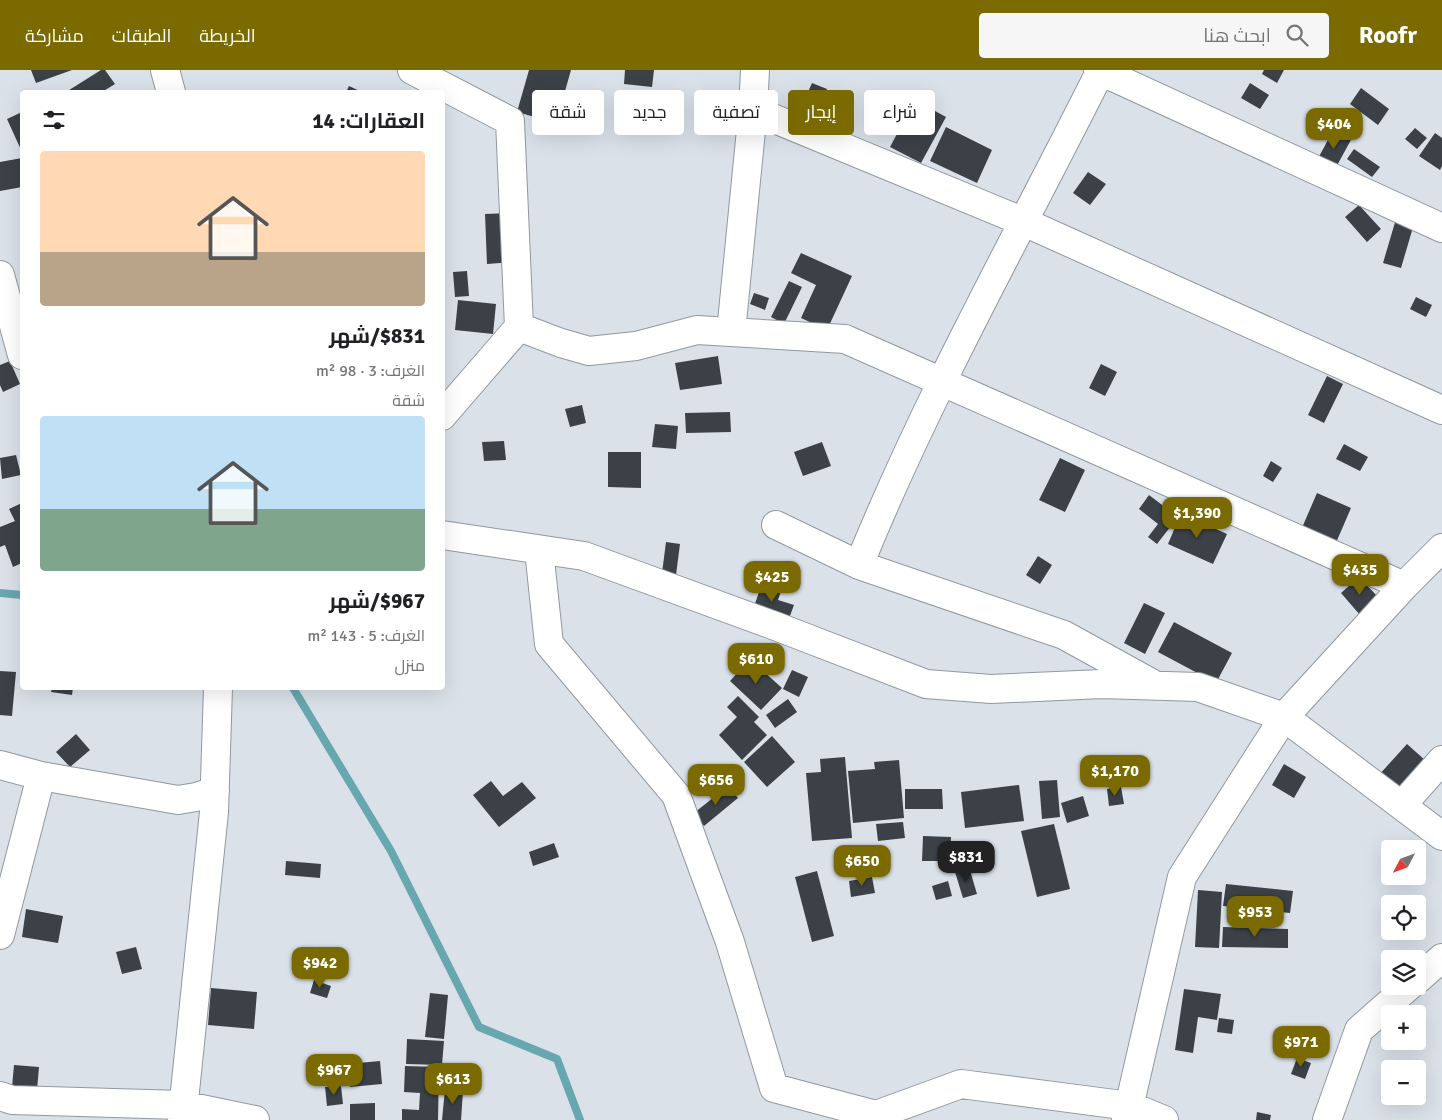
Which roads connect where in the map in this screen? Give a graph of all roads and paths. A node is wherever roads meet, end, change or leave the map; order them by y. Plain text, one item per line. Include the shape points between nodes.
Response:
1 (165, 70) edge
2 (412, 70) edge
3 (755, 70) edge
4 (1100, 70) edge
5 (170, 90) edge
6 (754, 90) edge
7 (778, 120) edge
8 (751, 135) edge
9 (1024, 222) junction
10 (1442, 228) edge
11 (0, 275) edge
12 (519, 327) junction
13 (731, 332) junction
14 (20, 348) edge
15 (942, 383) junction
16 (1442, 410) edge
17 (445, 413) edge
18 (776, 525) dead end
19 (445, 535) edge
20 (1442, 548) edge
21 (539, 550) junction
22 (859, 565) junction
23 (1404, 586) junction
24 (1155, 686) junction
25 (218, 690) edge
26 (1284, 716) junction
27 (1442, 760) edge
28 (0, 765) edge
29 (41, 776) junction
30 (215, 791) junction
31 (1402, 805) junction
32 (1442, 836) edge
33 (0, 934) edge
34 (1442, 958) edge
35 (1426, 972) edge
36 (1399, 995) edge
37 (9, 1105) edge
38 (182, 1112) edge
39 (1128, 1113) edge
40 (877, 1118) edge
41 (255, 1120) edge
42 (1164, 1120) edge
43 (1327, 1120) edge

1 - 5 street
2 - 12 street via 510,120
3 - 6 street
4 - 9 street
4 - 10 street
7 - 9 street
8 - 13 street
9 - 15 street
9 - 16 street
11 - 14 street
12 - 13 street via 589,351 636,346 697,330
12 - 17 street
13 - 15 street via 845,339
15 - 22 street via 876,521
15 - 23 street
18 - 22 street
19 - 21 street
20 - 23 street
21 - 24 street via 584,556 926,684 990,689 1102,684
21 - 40 street via 550,644 676,796 730,942 774,1088
22 - 24 street via 1064,635
23 - 26 street
24 - 26 street via 1198,687
25 - 30 street
26 - 31 street
26 - 39 street via 1182,877
27 - 31 street
28 - 29 street
29 - 30 street via 178,800
29 - 33 street
30 - 38 street
31 - 32 street
34 - 35 street
36 - 43 street via 1359,1030
37 - 38 street
38 - 41 street
39 - 40 street via 961,1084
39 - 42 street

